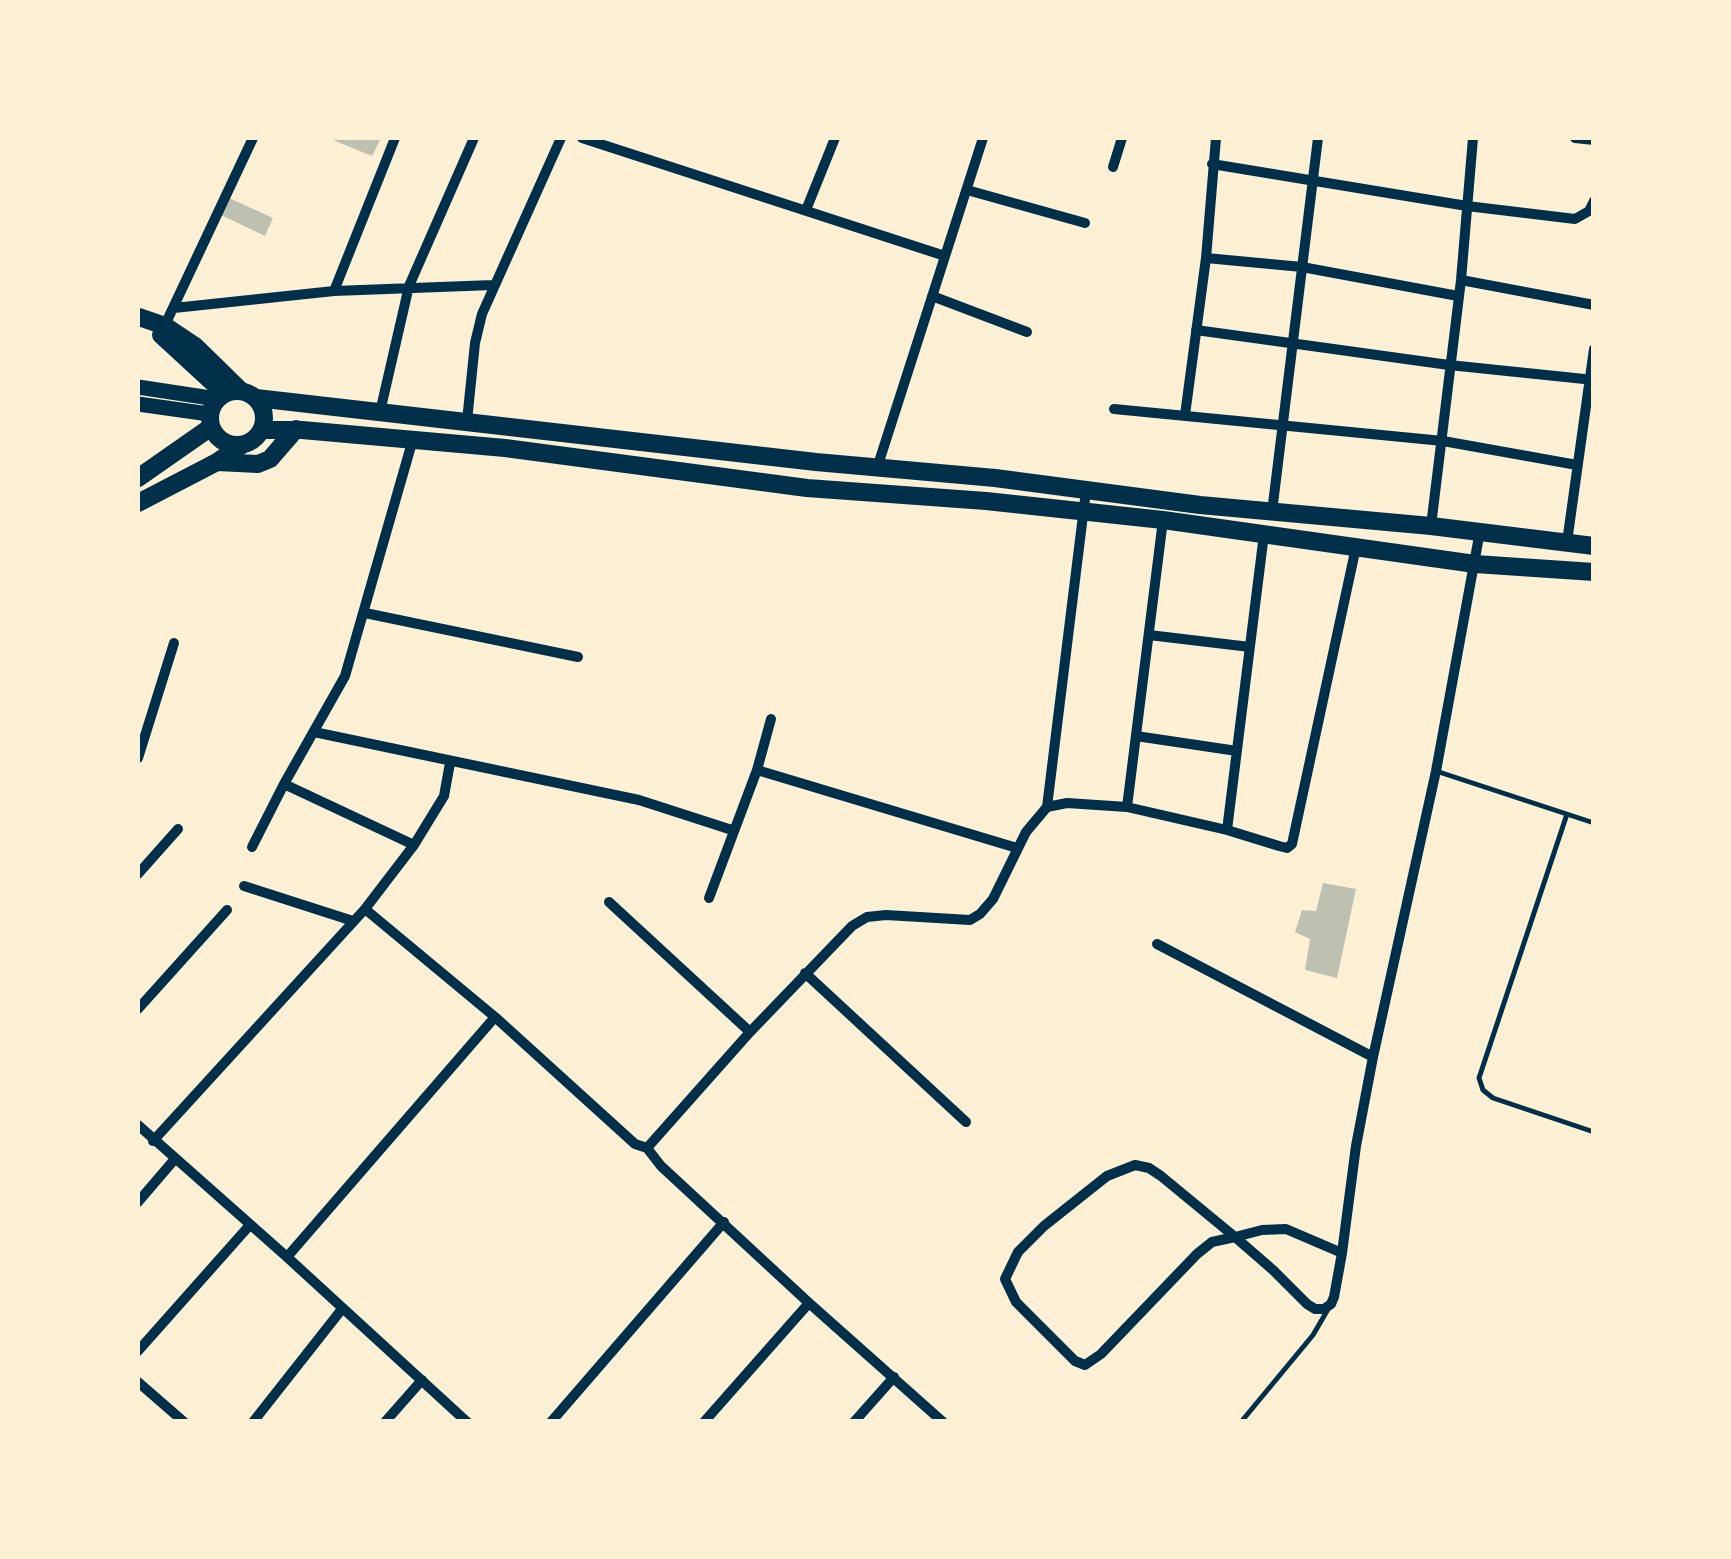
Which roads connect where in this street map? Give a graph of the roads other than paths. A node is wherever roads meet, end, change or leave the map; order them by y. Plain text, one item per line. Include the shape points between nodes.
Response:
1 (252, 138) edge
2 (395, 138) edge
3 (474, 138) edge
4 (561, 138) edge
5 (582, 138) edge
6 (834, 138) edge
7 (982, 138) edge
8 (1122, 138) edge
9 (1216, 138) edge
10 (1318, 138) edge
11 (1474, 138) edge
12 (1575, 138) edge
13 (1594, 140) edge
14 (1212, 164) junction
15 (1113, 167) dead end
16 (1314, 182) junction
17 (967, 190) junction
18 (1594, 200) edge
19 (1466, 206) junction
20 (806, 210) junction
21 (1085, 223) dead end
22 (945, 256) junction
23 (1206, 258) junction
24 (1302, 266) junction
25 (1462, 280) junction
26 (493, 285) junction
27 (409, 286) junction
28 (334, 291) junction
29 (932, 296) junction
30 (1458, 296) junction
31 (1594, 304) edge
32 (174, 308) junction
33 (138, 316) edge
34 (163, 330) junction
35 (1196, 330) junction
36 (1028, 332) dead end
37 (1292, 343) junction
38 (1594, 349) edge
39 (1449, 365) junction
40 (1591, 380) edge
41 (138, 387) edge
42 (226, 403) junction
43 (138, 404) edge
44 (1114, 408) dead end
45 (380, 412) junction
46 (1185, 415) junction
47 (467, 420) junction
48 (1284, 424) junction
49 (262, 430) junction
50 (296, 430) junction
51 (413, 439) junction
52 (1443, 442) junction
53 (242, 445) junction
54 (217, 462) junction
55 (1576, 465) junction
56 (876, 468) junction
57 (138, 478) edge
58 (1086, 491) junction
59 (138, 504) edge
60 (1083, 513) junction
61 (1272, 513) junction
62 (1163, 520) junction
63 (1431, 526) junction
64 (1480, 531) junction
65 (1264, 534) junction
66 (1567, 542) junction
67 (1356, 546) junction
68 (1594, 546) edge
69 (1475, 564) junction
70 (1594, 572) edge
71 (364, 613) junction
72 (1149, 635) junction
73 (174, 643) dead end
74 (1250, 646) junction
75 (578, 657) dead end
76 (771, 719) dead end
77 (314, 732) junction
78 (1136, 736) junction
79 (1237, 751) junction
80 (138, 758) edge
81 (450, 763) junction
82 (756, 770) junction
83 (1436, 771) junction
84 (284, 784) junction
85 (1047, 807) junction
86 (1127, 807) junction
87 (1566, 816) junction
88 (1594, 823) edge
89 (178, 829) dead end
90 (732, 830) junction
91 (1227, 830) junction
92 (414, 845) junction
93 (252, 847) dead end
94 (1017, 848) junction
95 (138, 874) edge
96 (244, 886) dead end
97 (709, 898) dead end
98 (609, 902) dead end
99 (365, 908) junction
100 (226, 910) dead end
101 (353, 921) junction
102 (1157, 944) dead end
103 (805, 973) junction
104 (138, 1009) edge
105 (495, 1017) junction
106 (750, 1032) junction
107 (1374, 1057) junction
108 (966, 1122) dead end
109 (138, 1126) edge
110 (1594, 1132) edge
111 (153, 1142) junction
112 (647, 1148) junction
113 (174, 1160) junction
114 (138, 1202) edge
115 (724, 1222) junction
116 (249, 1226) junction
117 (1235, 1237) junction
118 (1342, 1253) junction
119 (287, 1257) junction
120 (809, 1303) junction
121 (1331, 1304) junction
122 (342, 1309) junction
123 (138, 1351) edge
124 (894, 1378) junction
125 (422, 1380) junction
126 (138, 1382) edge
127 (184, 1422) edge
128 (253, 1422) edge
129 (385, 1422) edge
130 (467, 1422) edge
131 (551, 1422) edge
132 (704, 1422) edge
133 (854, 1422) edge
134 (944, 1422) edge
135 (1241, 1422) edge

1 - 32 street
2 - 28 street
3 - 27 street
4 - 26 street
5 - 20 street
6 - 20 street
7 - 17 street
8 - 15 street
9 - 14 street
10 - 16 street
11 - 19 street
12 - 13 street
14 - 16 street
14 - 23 street
16 - 19 street
16 - 24 street
17 - 21 street
17 - 22 street
18 - 19 street via 1574,219
19 - 25 street
20 - 22 street
22 - 29 street
23 - 24 street
23 - 35 street
24 - 30 street
24 - 37 street
25 - 30 street
25 - 31 street
26 - 27 street
26 - 47 street via 475,342
27 - 28 street
27 - 45 street
28 - 32 street
29 - 36 street
29 - 56 street
30 - 39 street
32 - 34 street
33 - 34 main road
34 - 42 main road
35 - 37 street
35 - 46 street
37 - 39 street
37 - 48 street
38 - 40 street
39 - 40 street
39 - 52 street
40 - 55 street
41 - 42 main road
42 - 43 main road
42 - 45 main road
42 - 49 main road via 264,413
42 - 53 main road via 225,442
42 - 57 main road
44 - 46 street
45 - 47 main road
46 - 48 street
47 - 56 main road
48 - 52 street
48 - 61 street
49 - 50 main road
49 - 53 main road
50 - 51 main road
50 - 54 main road via 258,464
51 - 60 main road via 807,488
51 - 71 street
52 - 55 street
52 - 63 street
53 - 54 main road
54 - 59 main road
55 - 66 street
56 - 58 main road
58 - 60 street
58 - 61 main road
60 - 62 main road
60 - 85 street
61 - 63 main road
62 - 65 main road
62 - 72 street
63 - 64 main road
64 - 66 main road
64 - 69 street
65 - 67 main road
65 - 74 street
66 - 68 main road
67 - 69 main road
67 - 91 street via 1292,844
69 - 70 main road
69 - 83 street
71 - 75 street
71 - 77 street via 345,676
72 - 74 street
72 - 78 street
73 - 80 street
74 - 79 street
76 - 82 street
77 - 81 street
77 - 84 street
78 - 79 street
78 - 86 street
79 - 91 street
81 - 90 street via 640,800
81 - 92 street via 444,796
82 - 90 street
82 - 94 street
83 - 87 lane
83 - 107 street
84 - 92 street
84 - 93 street
85 - 86 street
85 - 94 street
86 - 91 street
87 - 88 lane
87 - 110 lane via 1479,1078 1492,1098
89 - 95 street
90 - 97 street
92 - 99 street
94 - 103 street via 992,898 970,920 867,917
96 - 101 street
98 - 106 street
99 - 101 street
99 - 105 street
100 - 104 street
101 - 111 street
102 - 107 street
103 - 106 street
103 - 108 street
105 - 112 street via 634,1144
105 - 119 street
106 - 112 street
107 - 118 street
109 - 111 street
111 - 113 street
112 - 115 street
113 - 114 street
113 - 116 street
115 - 120 street
115 - 131 street
116 - 119 street
116 - 123 street
117 - 117 street via 1161,1176 1135,1165 1107,1176 1044,1226 1018,1252 1005,1279 1016,1302 1085,1365 1197,1254
117 - 118 street via 1286,1230
117 - 121 street via 1307,1304
118 - 121 street
119 - 122 street
120 - 124 street
120 - 132 street
121 - 135 lane
122 - 125 street
122 - 128 street
124 - 133 street
124 - 134 street
125 - 129 street
125 - 130 street
126 - 127 street

